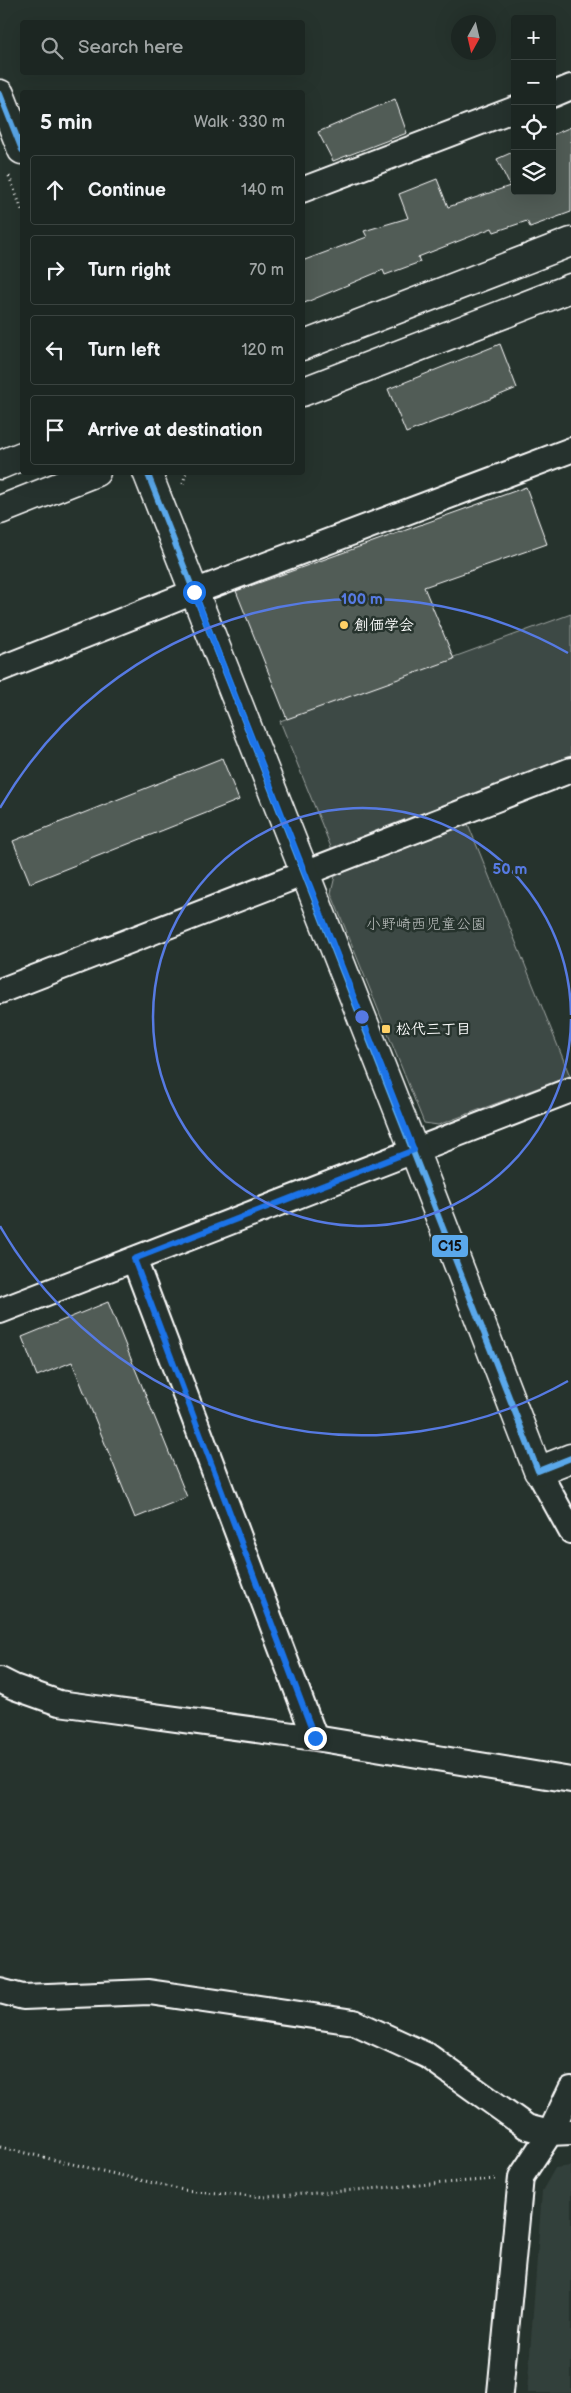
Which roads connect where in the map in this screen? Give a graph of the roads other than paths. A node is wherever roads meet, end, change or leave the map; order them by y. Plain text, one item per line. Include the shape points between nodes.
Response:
1 (571, 88) edge
2 (0, 94) edge
3 (556, 94) edge
4 (511, 111) edge
5 (14, 160) edge
6 (305, 189) edge
7 (571, 242) edge
8 (571, 288) edge
9 (305, 345) edge
10 (305, 391) edge
11 (571, 450) edge
12 (20, 457) edge
13 (0, 465) edge
14 (88, 475) edge
15 (148, 475) edge
16 (0, 510) edge
17 (194, 592) junction
18 (0, 669) edge
19 (571, 770) edge
20 (304, 872) junction
21 (0, 991) edge
22 (571, 1090) edge
23 (414, 1150) junction
24 (134, 1259) junction
25 (0, 1311) edge
26 (571, 1458) edge
27 (538, 1471) junction
28 (571, 1532) edge
29 (0, 1680) edge
30 (315, 1738) junction
31 (571, 1780) edge
32 (0, 1991) edge
33 (571, 2089) edge
34 (560, 2132) edge
35 (500, 2393) edge

1 - 3 street
2 - 5 street
4 - 6 street
7 - 9 street
8 - 10 street
11 - 17 street
12 - 13 street
14 - 16 street
15 - 17 street
17 - 18 street
17 - 20 street
19 - 20 street
20 - 21 street
20 - 23 street
22 - 23 street
23 - 24 street
23 - 27 street
24 - 25 street
24 - 30 street
26 - 27 street
27 - 28 street
29 - 30 street via 59,1703
30 - 31 street
32 - 34 street via 23,1997 149,1992 354,2022 428,2056 526,2127
33 - 34 street
34 - 35 street via 521,2177

